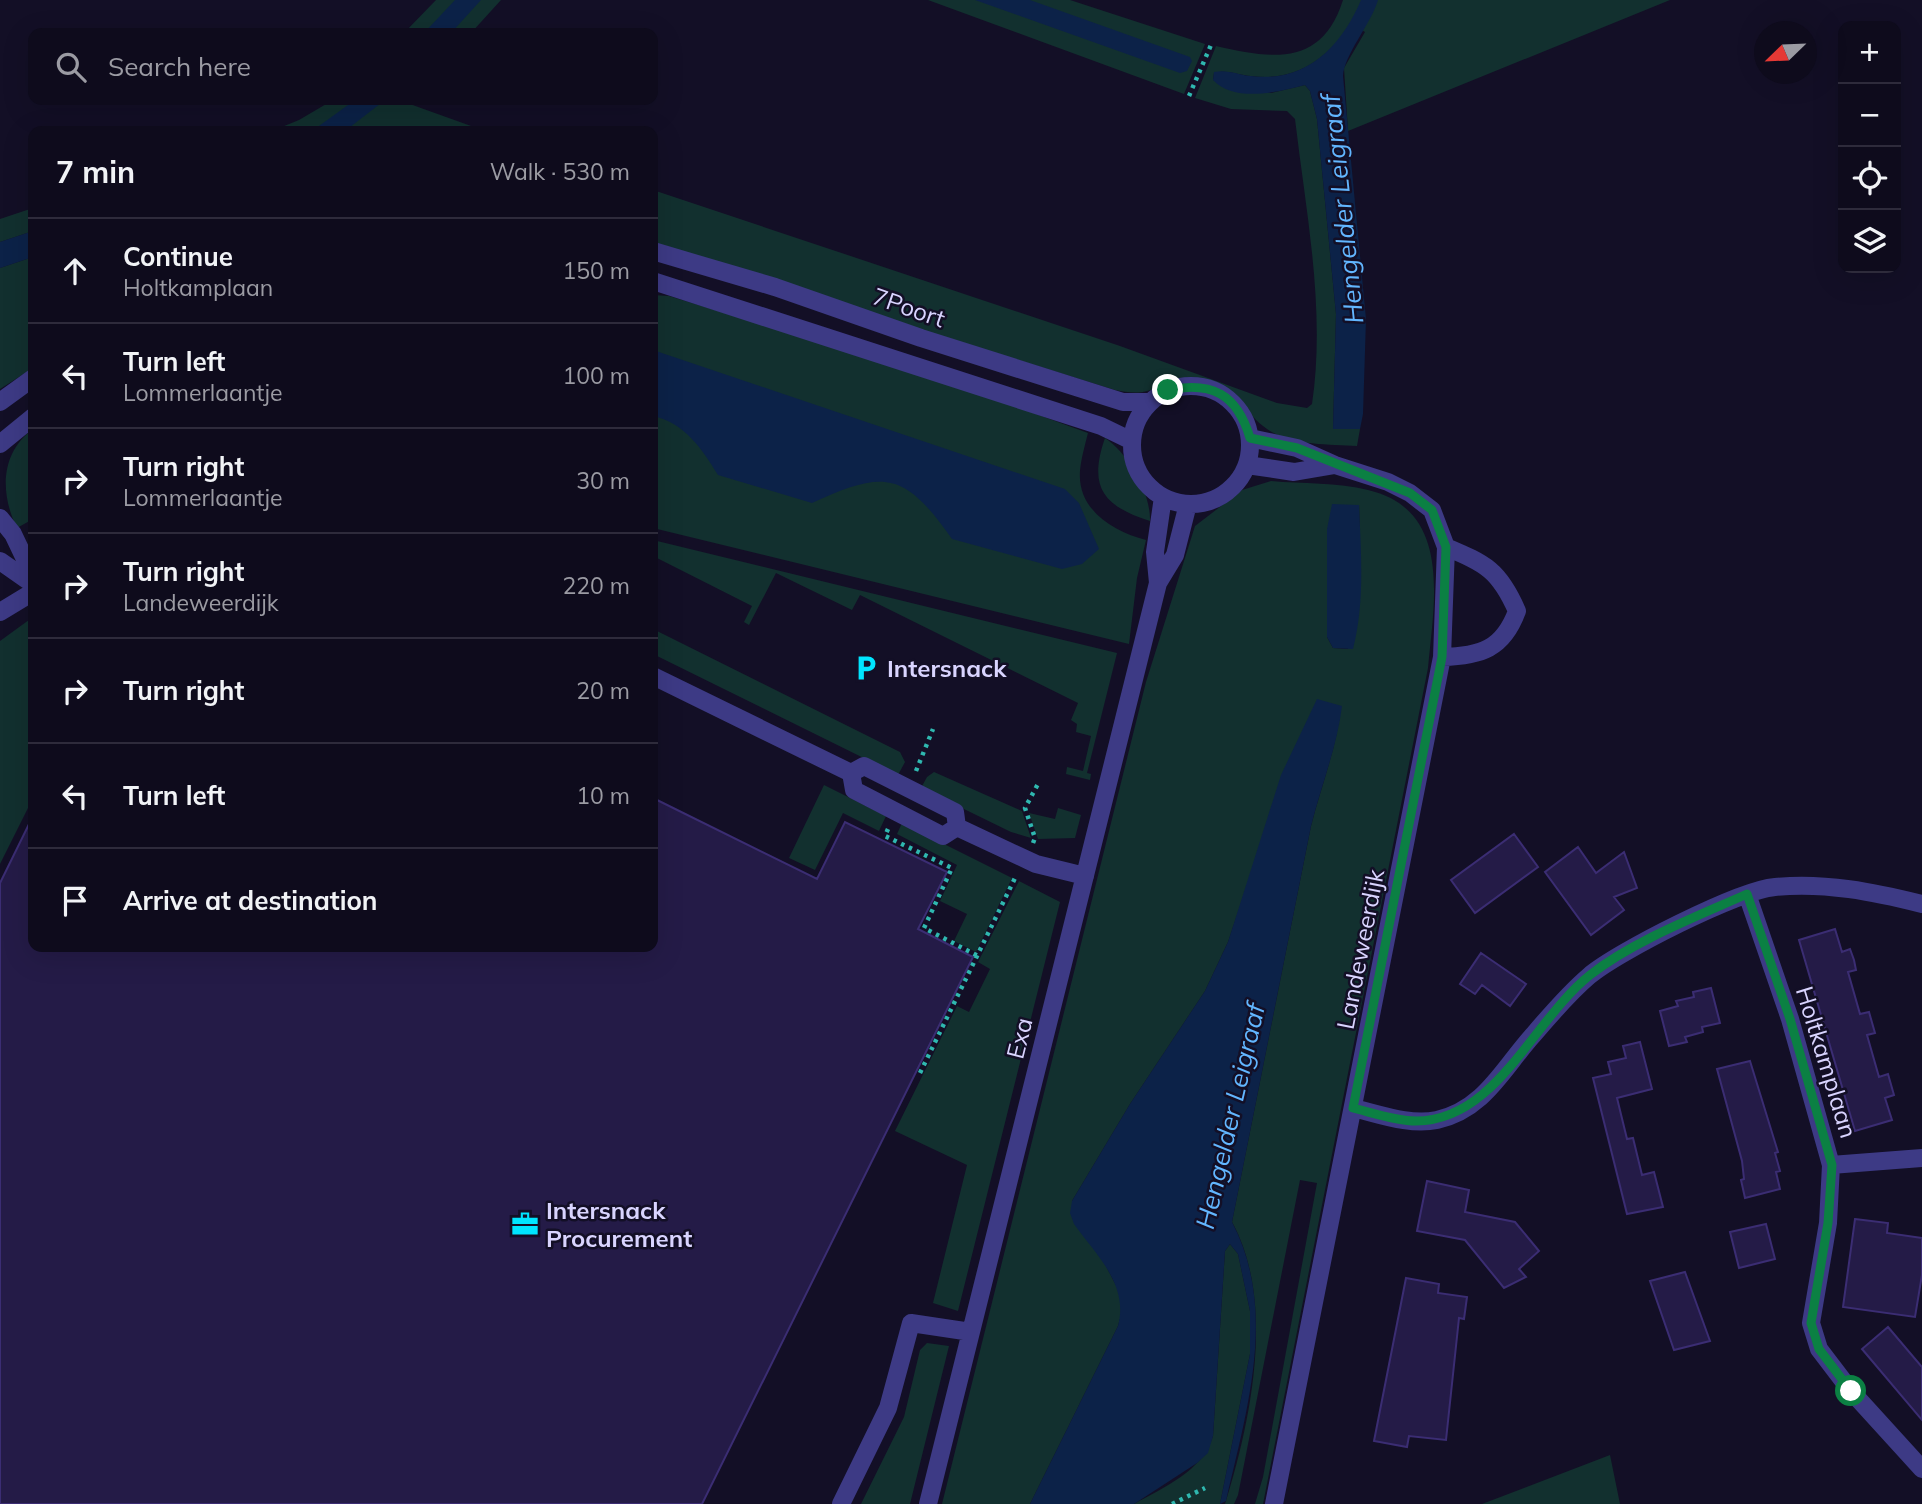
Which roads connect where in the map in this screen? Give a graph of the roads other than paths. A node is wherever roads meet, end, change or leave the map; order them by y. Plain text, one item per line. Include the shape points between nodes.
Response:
1 (658, 252) edge
2 (658, 283) edge
3 (28, 382) edge
4 (0, 402) edge
5 (1150, 402) junction
6 (28, 421) edge
7 (1250, 438) junction
8 (1132, 441) junction
9 (0, 444) edge
10 (1247, 465) junction
11 (1335, 465) junction
12 (1163, 497) junction
13 (1188, 505) junction
14 (0, 518) edge
15 (1446, 547) junction
16 (0, 561) edge
17 (28, 566) edge
18 (28, 581) edge
19 (1158, 583) junction
20 (28, 595) edge
21 (0, 612) edge
22 (1442, 657) junction
23 (658, 678) edge
24 (851, 774) junction
25 (957, 827) junction
26 (1085, 876) junction
27 (1747, 894) junction
28 (1922, 904) edge
29 (1353, 1108) junction
30 (1922, 1158) edge
31 (1832, 1165) junction
32 (971, 1332) junction
33 (1922, 1469) edge
34 (841, 1504) edge
35 (928, 1504) edge
36 (1274, 1504) edge

1 - 5 street, 7Poort via 775,286 1123,402
2 - 8 street via 1101,426
3 - 4 street
5 - 7 street via 1168,390 1189,386 1211,389 1230,400 1244,417
5 - 8 street
6 - 9 street
7 - 10 street
7 - 11 street, Landeweerdijk via 1297,448
8 - 12 street via 1135,463 1145,483
10 - 11 street, Landeweerdijk via 1294,472
10 - 13 street via 1224,495
11 - 15 street, Landeweerdijk via 1410,493 1432,510
12 - 13 street
12 - 19 street via 1154,552
13 - 19 street via 1175,555
14 - 17 street
15 - 22 street, Landeweerdijk
15 - 22 street via 1486,564 1505,584 1517,611 1511,628 1497,644 1471,656
16 - 18 street
19 - 26 street, Exa
20 - 21 street
22 - 29 street, Landeweerdijk
23 - 24 street
24 - 25 street via 864,766 955,813
24 - 25 street via 854,790 943,836
25 - 26 street via 1025,859
26 - 32 street, Exa
27 - 28 street via 1815,884
27 - 29 street via 1663,932 1590,975 1532,1035 1490,1091 1466,1108 1436,1120 1413,1122
27 - 31 street, Holtkamplaan via 1794,1032
29 - 36 street, Landeweerdijk
30 - 31 street
31 - 33 street, Holtkamplaan via 1828,1223 1811,1323 1819,1349
32 - 34 street via 911,1323 888,1408
32 - 35 street, Exa

